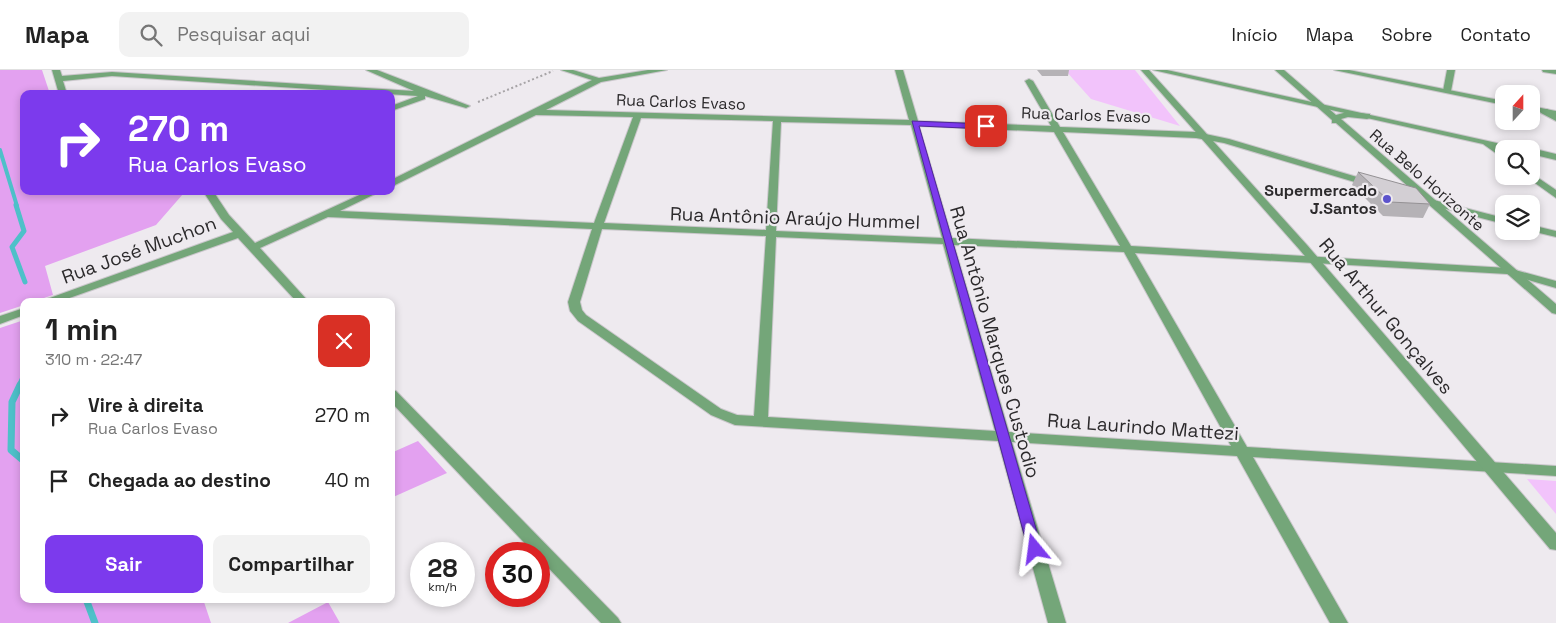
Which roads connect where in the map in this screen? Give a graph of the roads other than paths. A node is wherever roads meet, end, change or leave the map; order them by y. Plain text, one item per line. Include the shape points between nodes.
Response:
1 (56, 70) edge
2 (565, 70) edge
3 (663, 70) edge
4 (899, 70) edge
5 (1145, 70) edge
6 (1157, 70) edge
7 (1279, 70) edge
8 (1338, 70) edge
9 (1450, 70) edge
10 (1546, 70) edge
11 (374, 72) edge
12 (1556, 72) edge
13 (59, 79) junction
14 (598, 80) junction
15 (1029, 81) dead end
16 (344, 89) junction
17 (61, 90) edge
18 (354, 90) edge
19 (1447, 91) junction
20 (396, 94) joint
21 (429, 94) junction
22 (1495, 101) edge
23 (404, 104) junction
24 (466, 106) road end
25 (1319, 106) junction
26 (395, 107) edge
27 (1540, 110) edge
28 (1544, 111) junction
29 (536, 112) junction
30 (1556, 113) edge
31 (638, 116) junction
32 (1367, 116) junction
33 (1556, 118) edge
34 (776, 120) junction
35 (1335, 120) junction
36 (914, 123) junction
37 (1058, 130) junction
38 (1204, 136) junction
39 (1483, 141) junction
40 (1495, 144) edge
41 (1495, 150) edge
42 (1540, 153) edge
43 (1556, 157) edge
44 (395, 182) edge
45 (1540, 183) edge
46 (1385, 189) edge
47 (211, 195) edge
48 (368, 195) edge
49 (1556, 195) edge
50 (1413, 197) edge
51 (1431, 203) junction
52 (330, 214) junction
53 (1495, 219) edge
54 (597, 228) junction
55 (1540, 230) edge
56 (239, 234) junction
57 (771, 234) junction
58 (1556, 234) edge
59 (947, 242) junction
60 (252, 248) junction
61 (1128, 250) junction
62 (1314, 260) junction
63 (1508, 271) junction
64 (1556, 285) edge
65 (59, 298) edge
66 (299, 298) edge
67 (1556, 310) edge
68 (20, 312) edge
69 (0, 320) edge
70 (395, 398) edge
71 (761, 422) junction
72 (1002, 438) junction
73 (1244, 454) junction
74 (1489, 467) junction
75 (1556, 471) edge
76 (1556, 544) edge
77 (612, 623) edge
78 (1057, 623) edge
79 (1339, 623) edge

1 - 13 street
2 - 14 street
3 - 14 street
4 - 36 street, Rua Antônio Marques Custodio
5 - 38 street, Rua Arthur Gonçalves
6 - 25 street
7 - 25 street, Rua Belo Horizonte
8 - 19 street
9 - 19 street
10 - 12 street
11 - 16 street via 372,80
11 - 21 street
13 - 16 street via 112,74
13 - 17 street
14 - 29 street
15 - 37 street
16 - 18 street
19 - 22 street
20 - 21 street
20 - 23 street via 402,97
21 - 23 street
21 - 24 street
23 - 26 street
25 - 32 street
25 - 35 street, Rua Belo Horizonte
27 - 28 street
28 - 30 street
28 - 33 street
29 - 31 street, Rua Carlos Evaso
29 - 44 street
31 - 34 street, Rua Carlos Evaso
31 - 54 street
32 - 35 street via 1347,114
32 - 39 street
34 - 36 street, Rua Carlos Evaso
34 - 57 street
35 - 51 street, Rua Belo Horizonte
36 - 37 street, Rua Carlos Evaso
36 - 59 street, Rua Antônio Marques Custodio
37 - 38 street, Rua Carlos Evaso
37 - 61 street
38 - 46 street, Rua Carlos Evaso
38 - 62 street, Rua Arthur Gonçalves
39 - 40 street
39 - 41 street
42 - 43 street
45 - 49 street
47 - 56 street
48 - 52 street
50 - 51 street
51 - 53 street
51 - 63 street, Rua Belo Horizonte
52 - 54 street, Rua Antônio Araújo Hummel
52 - 60 street
54 - 57 street, Rua Antônio Araújo Hummel
54 - 71 street, Rua Laurindo Mattezi via 574,302 576,311 716,412 728,418
55 - 58 street
56 - 60 street
56 - 65 street, Rua José Muchon
57 - 59 street, Rua Antônio Araújo Hummel
57 - 71 street
59 - 61 street, Rua Antônio Araújo Hummel
59 - 72 street, Rua Antônio Marques Custodio
60 - 66 street
61 - 62 street, Rua Antônio Araújo Hummel
61 - 73 street
62 - 63 street, Rua Antônio Araújo Hummel
62 - 74 street, Rua Arthur Gonçalves
63 - 64 street, Rua Antônio Araújo Hummel
63 - 67 street, Rua Belo Horizonte
68 - 69 street
70 - 77 street
71 - 72 street, Rua Laurindo Mattezi
72 - 73 street, Rua Laurindo Mattezi
72 - 78 street, Rua Antônio Marques Custodio
73 - 74 street, Rua Laurindo Mattezi
73 - 79 street
74 - 75 street, Rua Laurindo Mattezi
74 - 76 street, Rua Arthur Gonçalves

